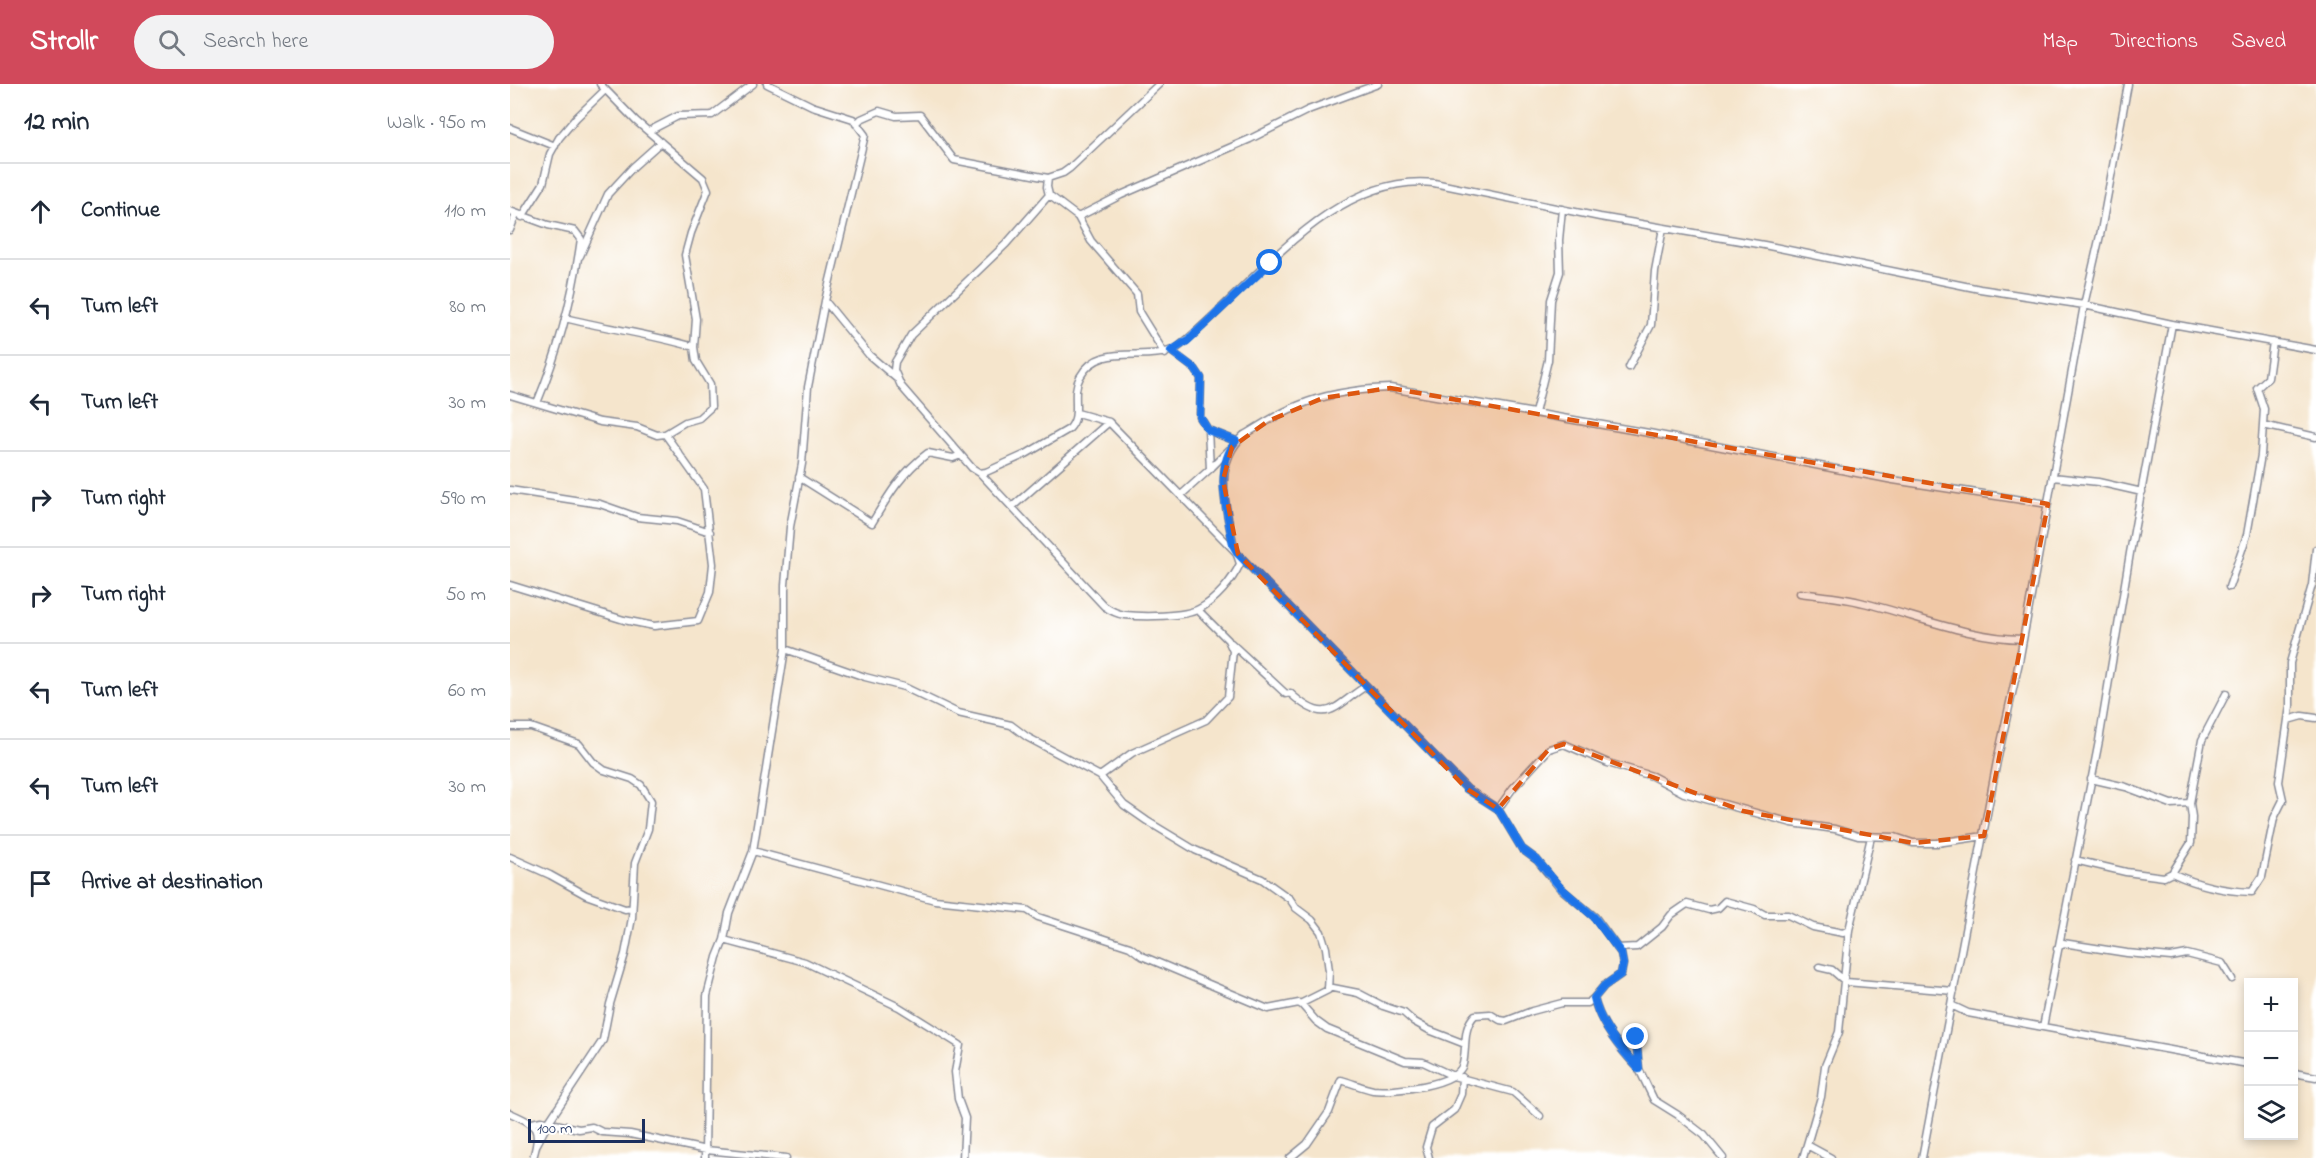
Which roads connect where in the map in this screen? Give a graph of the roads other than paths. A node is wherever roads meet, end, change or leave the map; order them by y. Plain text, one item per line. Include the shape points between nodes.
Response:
1 (600, 84) edge
2 (753, 84) edge
3 (767, 84) edge
4 (1159, 84) edge
5 (1378, 84) edge
6 (2128, 84) edge
7 (605, 90) junction
8 (856, 124) junction
9 (510, 128) edge
10 (649, 131) junction
11 (661, 142) junction
12 (555, 146) junction
13 (1048, 178) junction
14 (1049, 195) junction
15 (1562, 209) junction
16 (516, 214) edge
17 (1078, 217) junction
18 (1663, 228) junction
19 (510, 230) edge
20 (577, 262) junction
21 (825, 301) junction
22 (2084, 305) junction
23 (565, 318) junction
24 (2172, 324) junction
25 (2273, 342) junction
26 (694, 347) junction
27 (2316, 350) edge
28 (1168, 352) junction
29 (1629, 368) dead end
30 (896, 378) junction
31 (510, 395) edge
32 (537, 403) junction
33 (1535, 412) junction
34 (1077, 413) junction
35 (1109, 422) junction
36 (2263, 425) junction
37 (1208, 430) junction
38 (665, 434) junction
39 (2316, 437) edge
40 (1236, 441) junction
41 (1232, 447) junction
42 (961, 454) junction
43 (1210, 469) junction
44 (980, 473) junction
45 (799, 477) junction
46 (2053, 477) junction
47 (510, 490) edge
48 (2142, 492) junction
49 (1181, 495) junction
50 (2048, 504) junction
51 (1012, 507) junction
52 (710, 532) junction
53 (2316, 549) edge
54 (1238, 554) junction
55 (510, 585) edge
56 (2229, 587) dead end
57 (1800, 593) dead end
58 (1198, 610) junction
59 (2023, 639) junction
60 (1228, 640) junction
61 (785, 649) junction
62 (1366, 686) junction
63 (2226, 694) dead end
64 (2316, 718) edge
65 (2288, 720) junction
66 (510, 727) edge
67 (1100, 776) junction
68 (2091, 779) junction
69 (2190, 803) junction
70 (1498, 809) junction
71 (1984, 836) junction
72 (1871, 837) junction
73 (753, 851) junction
74 (510, 857) edge
75 (2075, 860) junction
76 (2172, 873) junction
77 (632, 908) junction
78 (1849, 930) junction
79 (724, 940) junction
80 (1617, 948) junction
81 (2057, 950) junction
82 (1819, 967) dead end
83 (2232, 979) dead end
84 (1845, 981) junction
85 (1328, 987) junction
86 (1954, 990) junction
87 (1594, 998) junction
88 (1300, 1004) junction
89 (1951, 1005) junction
90 (2043, 1027) junction
91 (1632, 1034) dead end
92 (1465, 1044) junction
93 (2244, 1063) edge
94 (1463, 1064) junction
95 (1639, 1069) junction
96 (2298, 1073) edge
97 (1453, 1076) junction
98 (2316, 1077) edge
99 (1462, 1079) junction
100 (510, 1113) edge
101 (1540, 1116) dead end
102 (532, 1123) junction
103 (548, 1123) junction
104 (537, 1144) junction
105 (1807, 1145) junction
106 (706, 1150) junction
107 (533, 1158) edge
108 (705, 1158) edge
109 (786, 1158) edge
110 (963, 1158) edge
111 (1290, 1158) edge
112 (1429, 1158) edge
113 (1723, 1158) edge
114 (1803, 1158) edge
115 (1831, 1158) edge
116 (1922, 1158) edge

1 - 7 street
2 - 10 street via 712,115 678,116
3 - 8 street via 812,106 853,119
4 - 13 street via 1070,168
5 - 17 street via 1308,110
6 - 22 street via 2102,231
7 - 10 street
7 - 12 street
8 - 13 street via 879,111 896,116 920,115 954,160
8 - 21 street via 865,135
9 - 12 street
10 - 11 street
11 - 20 street via 608,194
11 - 26 street via 703,178 708,190 685,255 696,319
12 - 16 street via 543,184
13 - 14 street
14 - 17 street
14 - 30 street via 1006,244 911,335 895,362
15 - 18 street
15 - 28 street via 1434,183 1410,181 1388,185 1331,212 1308,229 1187,341
15 - 33 street via 1560,272 1551,300 1548,360
16 - 19 street
16 - 20 street via 575,231 580,239
17 - 28 street via 1092,241 1137,294 1139,312
18 - 22 street
18 - 29 street via 1651,325
20 - 23 street
21 - 30 street via 869,355
21 - 45 street via 808,387
22 - 24 street
22 - 46 street
23 - 26 street
23 - 32 street
24 - 25 street
24 - 48 street
25 - 27 street
25 - 36 street via 2268,378 2257,388 2264,410
26 - 38 street via 696,361 710,384 711,407 699,418
28 - 34 street via 1111,355 1093,361 1076,387
28 - 37 street via 1195,369 1201,378 1200,417
30 - 42 street
31 - 32 street
32 - 38 street via 600,422
33 - 40 street via 1373,388 1297,406
33 - 50 street via 1893,480
34 - 35 street
34 - 44 street via 1069,429 1026,454
35 - 49 street
35 - 51 street
36 - 39 street
36 - 56 street via 2247,535
37 - 40 street
37 - 43 street
38 - 52 street via 705,489
40 - 41 street
41 - 43 street
41 - 54 street via 1223,480 1233,545
42 - 44 street
42 - 45 street via 953,458 928,453 913,464 872,524
43 - 49 street
44 - 51 street
45 - 61 street via 785,585
46 - 48 street
46 - 50 street
47 - 52 street via 600,504 637,517 677,521
48 - 68 street
49 - 54 street
50 - 59 street
51 - 58 street via 1113,612 1159,615
52 - 55 street via 710,592 698,621 654,626
53 - 65 street via 2312,585 2290,663
54 - 58 street via 1240,564 1235,574
54 - 62 street
57 - 59 street via 1829,595 1949,627
58 - 60 street
59 - 71 street
60 - 62 street via 1286,694 1317,711 1324,713 1336,708
60 - 67 street via 1233,651 1228,697 1206,720 1132,753
61 - 67 street via 903,687 958,714 1011,725
61 - 73 street
62 - 70 street via 1467,789
63 - 69 street via 2202,740
64 - 65 street
65 - 76 street via 2279,782 2283,800 2274,818 2262,877 2252,892 2212,888
66 - 77 street via 531,727 579,744 604,770 641,785 651,801 648,829 635,863
67 - 85 street via 1124,805 1147,821 1195,850 1262,879 1290,899 1321,932
68 - 69 street via 2171,804
68 - 75 street
69 - 76 street via 2191,843
70 - 72 street via 1549,749 1564,744 1608,764 1652,776 1684,793 1743,811
70 - 80 street via 1522,849 1594,917
71 - 72 street via 1937,843
71 - 86 street
72 - 78 street
73 - 79 street via 735,896
73 - 88 street via 935,900 1027,910 1130,947 1142,956 1268,1009
74 - 77 street via 586,895
75 - 76 street via 2126,872 2164,877
75 - 81 street
77 - 103 street via 625,954 603,1040
78 - 80 street via 1843,933 1813,927 1788,915 1765,915 1725,901 1709,910 1687,904 1637,947
78 - 84 street
79 - 106 street via 707,996
79 - 110 street via 805,962 899,1007 960,1045 955,1072 964,1118
80 - 87 street via 1623,964 1621,974
81 - 83 street via 2063,943 2171,957 2187,954 2222,963
81 - 90 street
82 - 84 street via 1835,972
84 - 86 street
84 - 105 street via 1839,1032 1825,1066
85 - 88 street via 1325,993
85 - 92 street via 1358,993
86 - 89 street
87 - 92 street via 1588,1003 1562,1004 1506,1021 1490,1014 1475,1015 1468,1024
87 - 95 street via 1598,1013
88 - 97 street via 1327,1029
89 - 90 street via 1968,1013
89 - 116 street
90 - 93 street
91 - 95 street via 1636,1038
92 - 94 street
94 - 97 street
94 - 99 street
95 - 113 street via 1654,1100 1704,1135
96 - 98 street
97 - 99 street
97 - 111 street via 1401,1090 1374,1090 1341,1080 1329,1113 1307,1144
99 - 101 street via 1513,1092
99 - 112 street via 1454,1110 1432,1127 1426,1147
100 - 102 street
102 - 103 street
102 - 104 street
103 - 104 street
103 - 106 street via 579,1129 592,1127
104 - 107 street
105 - 114 street
105 - 115 street
106 - 108 street
106 - 109 street

